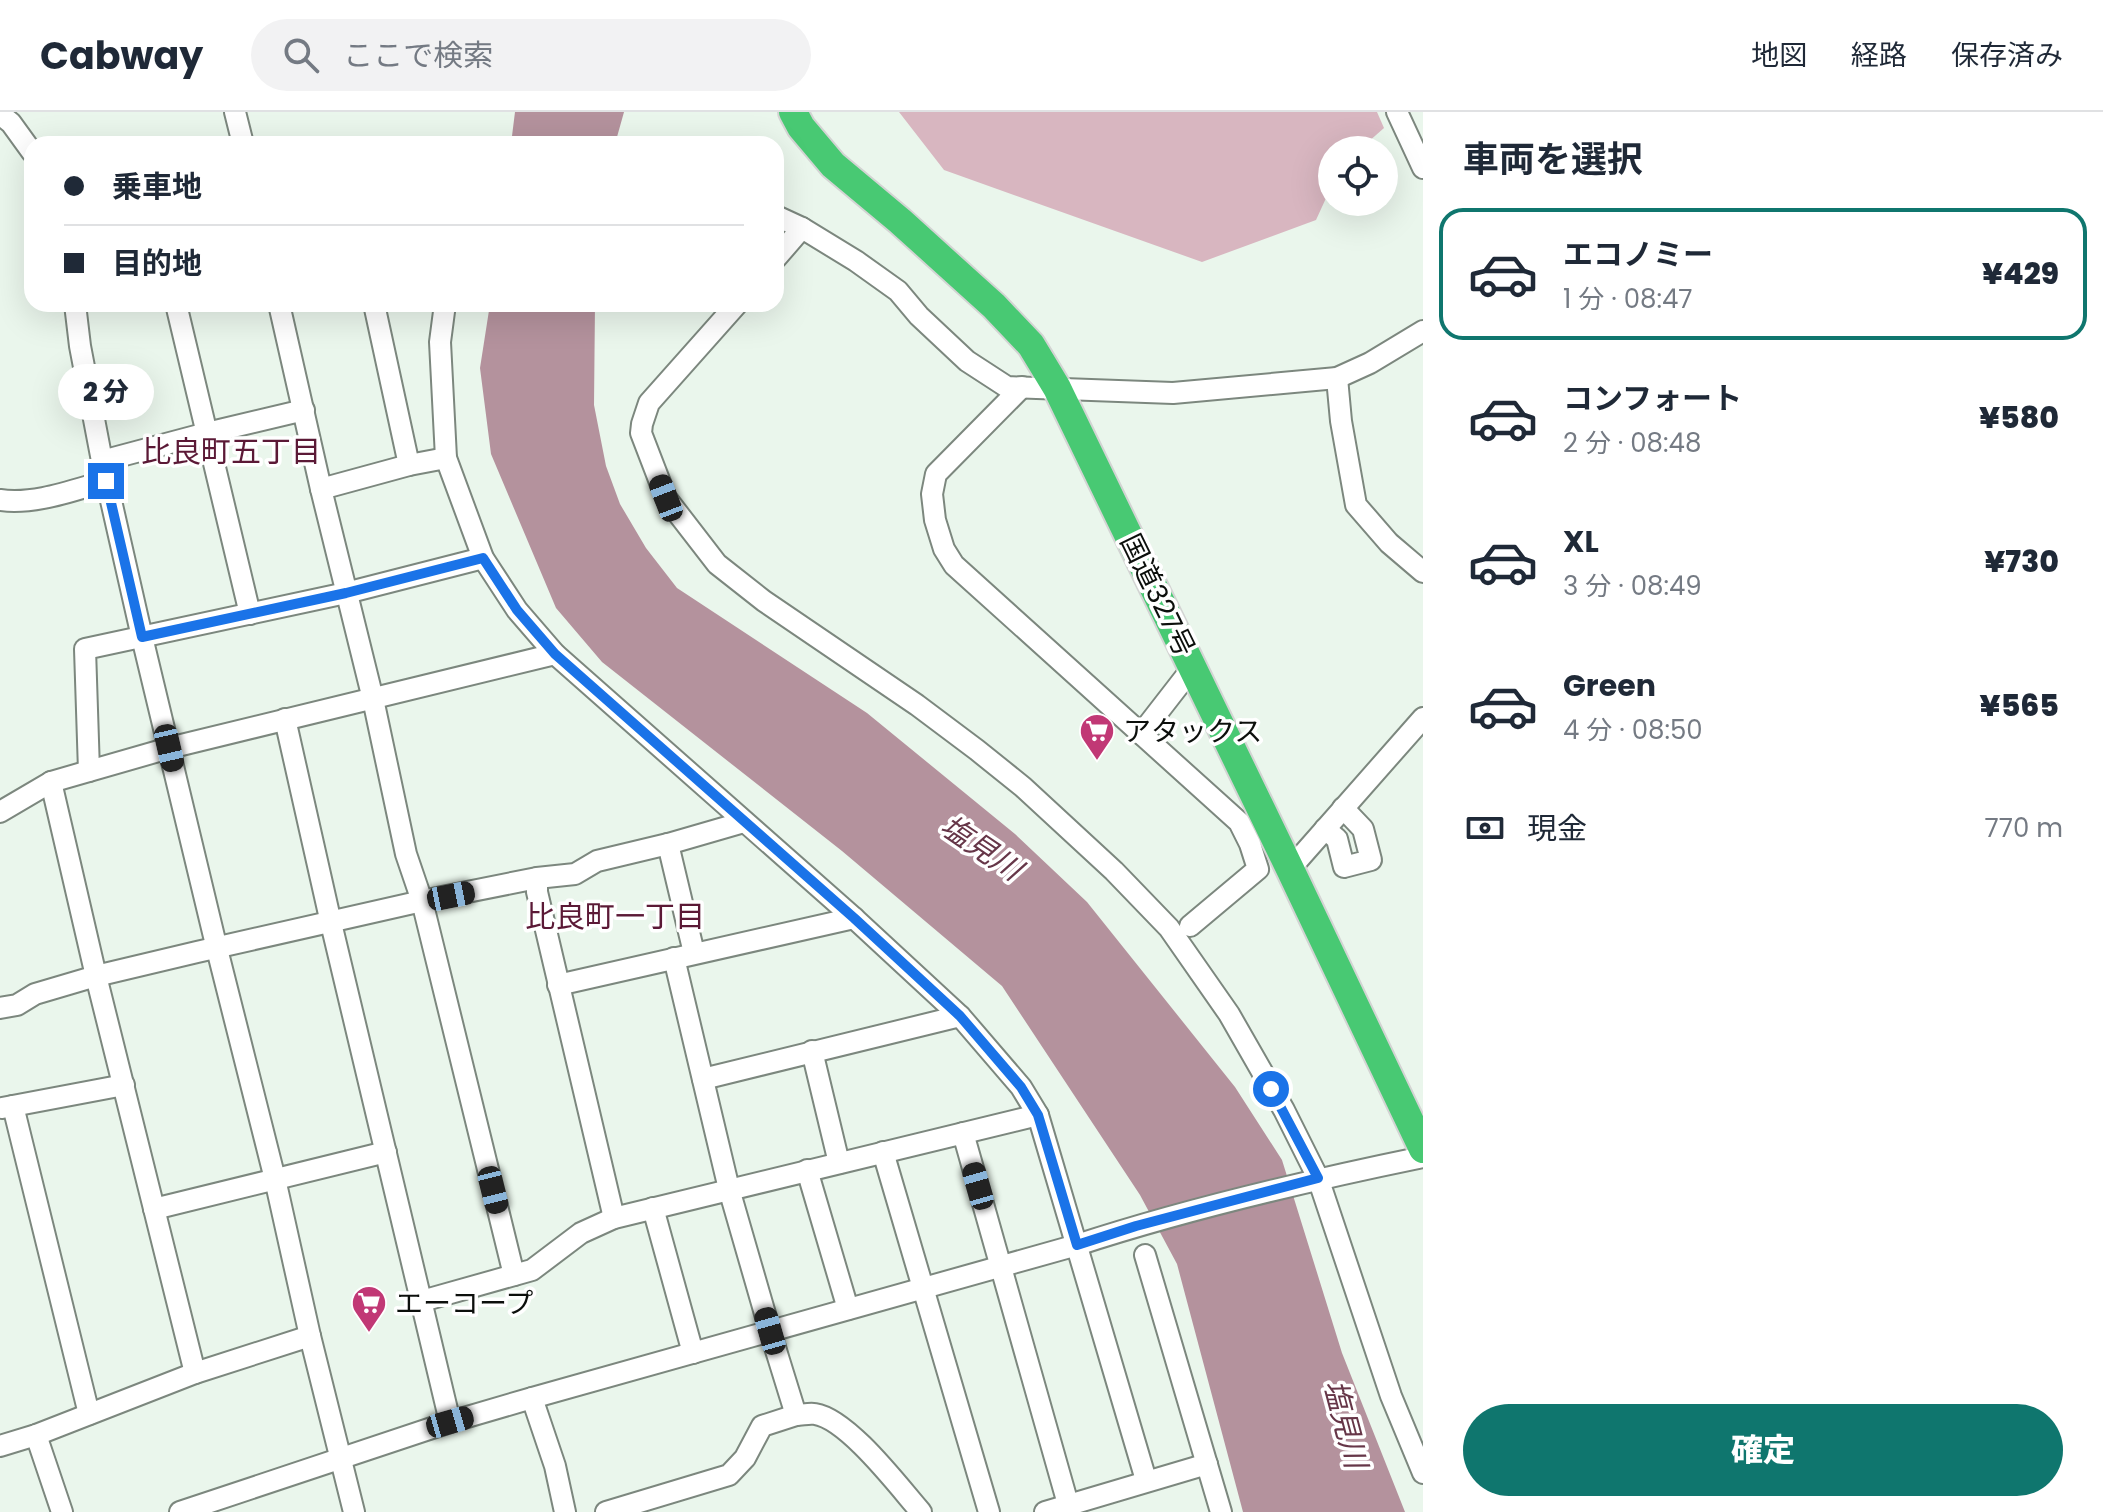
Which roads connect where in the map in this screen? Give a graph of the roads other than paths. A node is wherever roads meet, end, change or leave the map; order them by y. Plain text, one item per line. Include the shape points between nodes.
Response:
1 (235, 112) edge
2 (793, 112) edge
3 (1397, 112) edge
4 (0, 113) edge
5 (241, 136) edge
6 (24, 141) edge
7 (1423, 168) edge
8 (784, 220) edge
9 (802, 228) junction
10 (784, 249) edge
11 (76, 312) edge
12 (178, 312) edge
13 (281, 312) edge
14 (376, 312) edge
15 (444, 312) edge
16 (730, 312) edge
17 (1423, 331) edge
18 (1337, 378) junction
19 (1022, 387) junction
20 (1057, 388) junction
21 (304, 410) junction
22 (207, 433) junction
23 (446, 458) junction
24 (409, 465) junction
25 (104, 471) junction
26 (321, 489) junction
27 (0, 500) edge
28 (483, 558) junction
29 (1423, 572) edge
30 (346, 593) junction
31 (250, 614) junction
32 (142, 637) junction
33 (555, 654) junction
34 (1193, 667) junction
35 (373, 699) junction
36 (1423, 718) edge
37 (285, 719) junction
38 (1141, 734) junction
39 (169, 748) junction
40 (89, 771) junction
41 (51, 782) junction
42 (1343, 808) junction
43 (0, 812) edge
44 (744, 822) junction
45 (1325, 829) junction
46 (668, 844) junction
47 (1290, 869) junction
48 (537, 878) junction
49 (422, 901) junction
50 (854, 918) junction
51 (331, 923) junction
52 (1190, 926) dead end
53 (217, 949) junction
54 (684, 956) junction
55 (96, 976) junction
56 (558, 985) junction
57 (0, 1008) edge
58 (960, 1016) junction
59 (812, 1051) junction
60 (703, 1079) junction
61 (124, 1085) junction
62 (6, 1107) edge
63 (1038, 1115) junction
64 (963, 1133) junction
65 (1423, 1149) edge
66 (386, 1152) junction
67 (883, 1152) junction
68 (1423, 1157) edge
69 (839, 1163) junction
70 (807, 1170) junction
71 (275, 1179) junction
72 (1313, 1180) junction
73 (729, 1189) junction
74 (653, 1208) junction
75 (154, 1209) junction
76 (614, 1218) junction
77 (1077, 1245) junction
78 (1145, 1255) dead end
79 (1000, 1266) junction
80 (514, 1275) junction
81 (923, 1287) junction
82 (422, 1301) junction
83 (848, 1309) junction
84 (770, 1331) junction
85 (310, 1336) junction
86 (693, 1353) junction
87 (195, 1373) junction
88 (532, 1398) junction
89 (89, 1414) junction
90 (796, 1415) junction
91 (450, 1422) junction
92 (36, 1435) junction
93 (0, 1446) edge
94 (342, 1458) junction
95 (1207, 1464) junction
96 (1423, 1473) edge
97 (1146, 1480) junction
98 (1068, 1504) junction
99 (62, 1512) edge
100 (180, 1512) edge
101 (354, 1512) edge
102 (565, 1512) edge
103 (606, 1512) edge
104 (921, 1512) edge
105 (989, 1512) edge
106 (1045, 1512) edge
107 (1221, 1512) edge

1 - 5 street
2 - 20 highway, 国道327号 via 833,165 994,306 1031,345
3 - 7 street
4 - 6 street
8 - 9 street
9 - 10 street
9 - 19 street via 898,291 967,361 1007,387
11 - 25 street
12 - 22 street
13 - 21 street
14 - 24 street
15 - 23 street via 440,342
16 - 72 street via 649,403 641,433 666,498 717,564 1023,787 1169,928 1229,1014 1284,1110
17 - 18 street
18 - 20 street via 1173,393
18 - 29 street via 1356,505
19 - 20 street
19 - 38 street via 936,474 932,494 944,549 954,565
20 - 34 highway, 国道327号
21 - 22 street
21 - 26 street
22 - 25 street
22 - 31 street
23 - 24 street
23 - 28 street
24 - 26 street
25 - 27 street via 39,498
25 - 32 street
26 - 30 street
28 - 30 street
28 - 33 street
30 - 31 street
30 - 35 street
31 - 32 street
32 - 39 street
32 - 40 street via 85,649
33 - 35 street
33 - 44 street
34 - 38 street
34 - 47 highway, 国道327号
35 - 37 street
35 - 49 street via 406,854
36 - 42 street
37 - 39 street
37 - 51 street
38 - 52 street via 1239,822 1258,869
39 - 40 street
39 - 53 street
40 - 41 street
41 - 43 street
41 - 55 street
42 - 45 street
42 - 45 street via 1363,829 1371,860 1344,867 1337,839
44 - 46 street
44 - 50 street
45 - 47 street
46 - 48 street via 597,861 575,874
46 - 54 street
47 - 65 highway, 国道327号
48 - 49 street
48 - 56 street
49 - 51 street
49 - 80 street
50 - 54 street
50 - 58 street
51 - 53 street
51 - 66 street
53 - 55 street
53 - 71 street
54 - 56 street
54 - 60 street
55 - 57 street
55 - 61 street
56 - 76 street
58 - 59 street
58 - 63 street
59 - 60 street
59 - 69 street
60 - 73 street
61 - 62 street
61 - 75 street
62 - 89 street
63 - 64 street
63 - 77 street
64 - 67 street
64 - 79 street
66 - 71 street
66 - 82 street
67 - 69 street
67 - 81 street
68 - 72 street
69 - 70 street
70 - 73 street
70 - 83 street
71 - 75 street
71 - 85 street
72 - 77 street
72 - 96 street
73 - 74 street
73 - 84 street
74 - 76 street
74 - 86 street
75 - 87 street
76 - 80 street via 581,1233 532,1270
77 - 79 street
77 - 97 street
78 - 95 street
79 - 81 street
79 - 98 street
80 - 82 street
81 - 83 street
81 - 105 street
82 - 91 street
83 - 84 street
84 - 86 street
84 - 90 street
85 - 87 street
85 - 94 street
86 - 88 street
87 - 89 street
88 - 91 street
88 - 102 street
89 - 92 street
90 - 103 street via 762,1426 729,1475
90 - 104 street via 817,1414 841,1427
91 - 94 street
92 - 93 street
92 - 99 street
94 - 100 street
94 - 101 street
95 - 97 street
95 - 107 street
97 - 98 street
98 - 106 street

